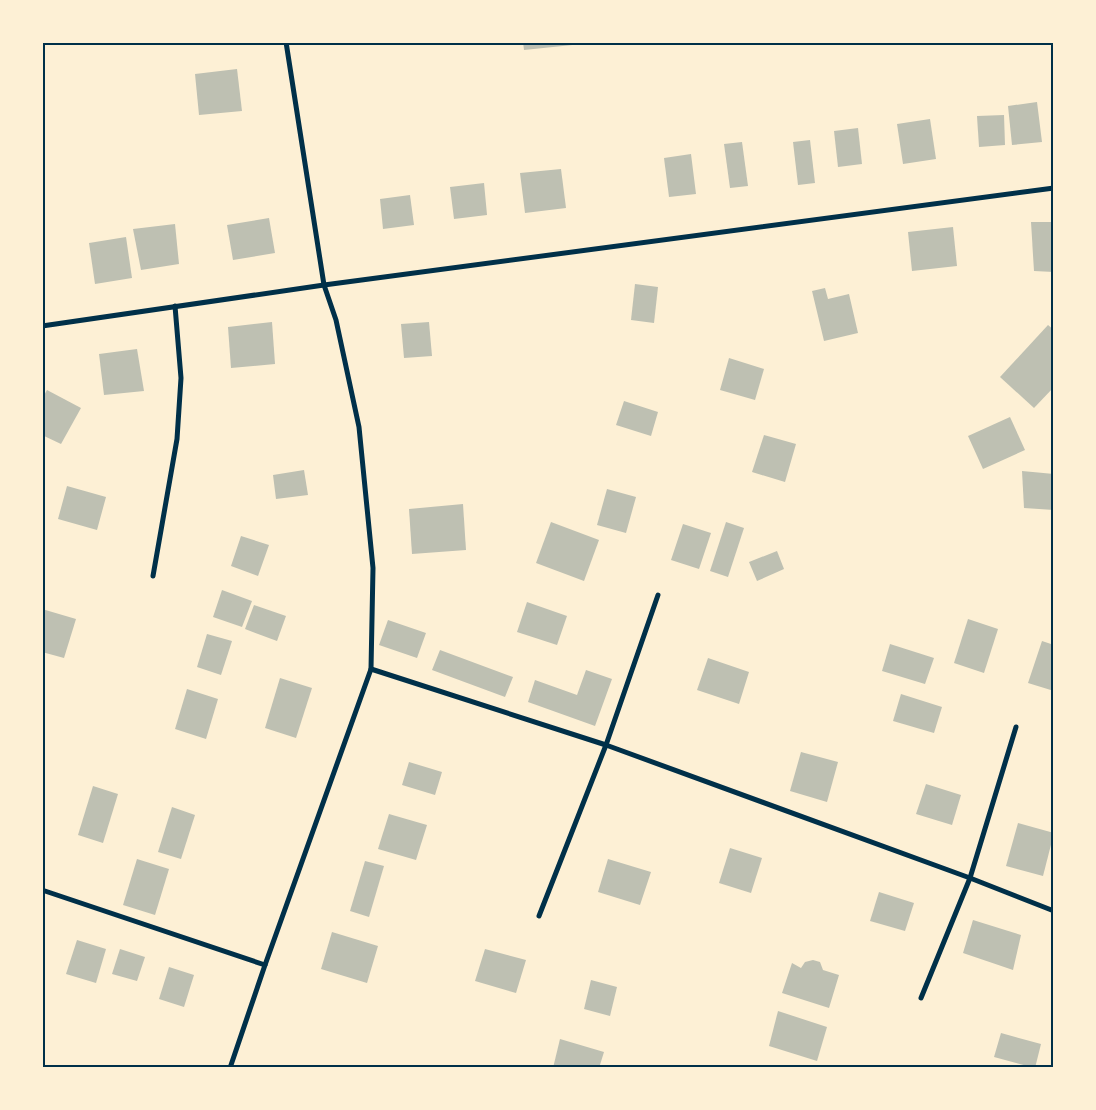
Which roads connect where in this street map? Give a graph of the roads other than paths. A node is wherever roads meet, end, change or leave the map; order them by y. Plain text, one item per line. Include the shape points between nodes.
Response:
1 (286, 42) edge
2 (1054, 188) edge
3 (324, 285) junction
4 (175, 306) junction
5 (42, 326) edge
6 (153, 576) dead end
7 (658, 595) dead end
8 (371, 669) junction
9 (1016, 726) dead end
10 (606, 744) junction
11 (970, 878) junction
12 (42, 890) edge
13 (1054, 911) edge
14 (539, 916) dead end
15 (264, 965) junction
16 (921, 998) dead end
17 (230, 1068) edge

1 - 3 street
2 - 3 street
3 - 4 street
3 - 8 street via 336,320 359,427 373,568
4 - 5 street
4 - 6 street via 181,378 177,439
7 - 10 street
8 - 10 street
8 - 15 street
9 - 11 street
10 - 11 street
10 - 14 street
11 - 13 street
11 - 16 street
12 - 15 street
15 - 17 street

